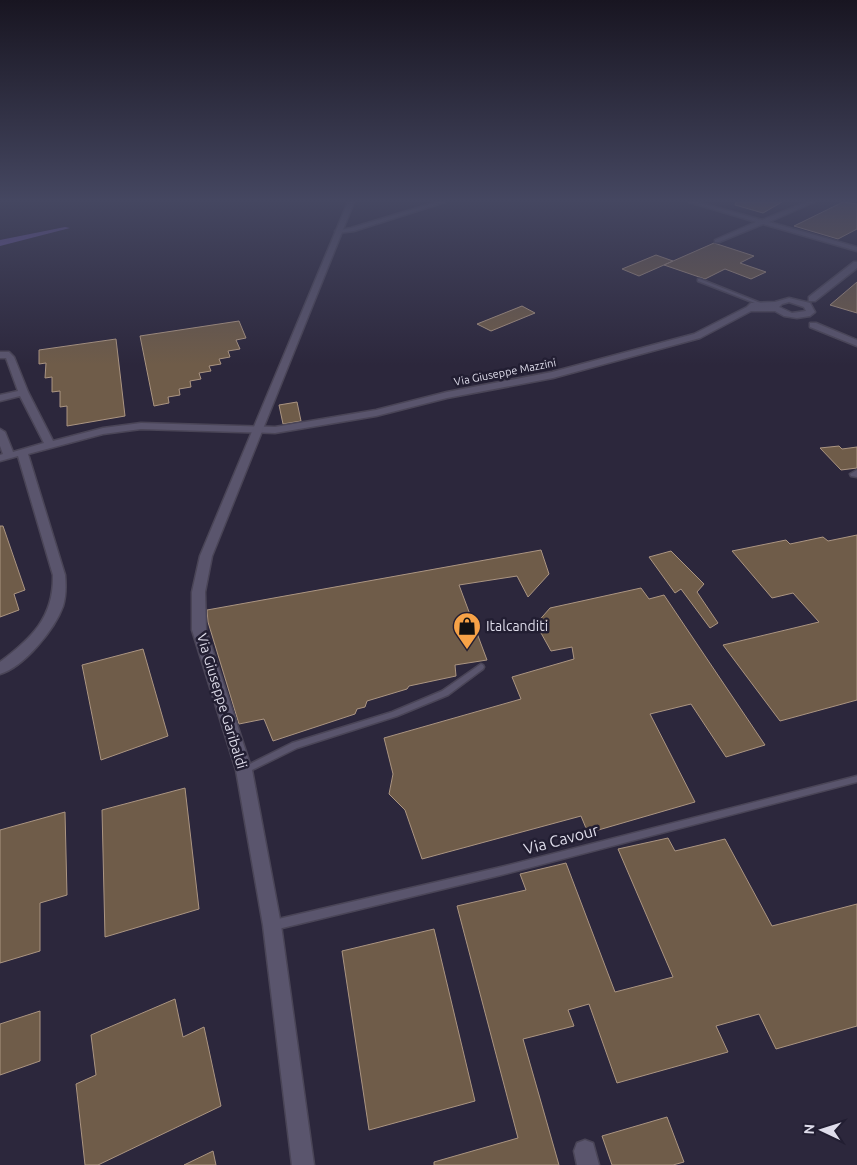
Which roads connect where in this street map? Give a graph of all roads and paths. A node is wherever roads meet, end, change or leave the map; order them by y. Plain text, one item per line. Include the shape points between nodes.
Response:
1 (328, 256) edge
2 (857, 264) edge
3 (699, 280) dead end
4 (810, 302) junction
5 (761, 304) junction
6 (779, 305) junction
7 (750, 309) junction
8 (788, 314) junction
9 (808, 315) junction
10 (813, 325) junction
11 (857, 343) edge
12 (0, 355) edge
13 (23, 392) junction
14 (0, 398) edge
15 (256, 431) junction
16 (0, 432) edge
17 (49, 444) junction
18 (22, 452) junction
19 (5, 457) edge
20 (481, 667) dead end
21 (0, 669) edge
22 (244, 770) junction
23 (857, 779) edge
24 (272, 925) junction
25 (303, 1165) edge

1 - 15 street, Via Giuseppe Garibaldi
2 - 4 street
3 - 5 lane
4 - 6 street, Via Giuseppe Mazzini
4 - 9 street via 811,312
5 - 6 street, Via Giuseppe Mazzini
5 - 7 street, Via Giuseppe Mazzini
6 - 7 street, Via Giuseppe Mazzini
6 - 8 street, Via Giuseppe Mazzini
7 - 15 street, Via Giuseppe Mazzini via 696,336 553,375 447,395 376,413
8 - 9 street, Via Giuseppe Mazzini
8 - 10 street, Via Giuseppe Mazzini
9 - 10 street
10 - 11 street, Via Giuseppe Mazzini
12 - 13 street via 10,357
13 - 14 street
13 - 17 street
15 - 17 street, Via Giuseppe Mazzini via 141,426
15 - 22 street, Via Giuseppe Garibaldi via 206,556 198,580 196,607 199,630
16 - 19 street
17 - 18 street, Via Giuseppe Mazzini
18 - 19 street, Via Giuseppe Mazzini
18 - 21 street via 59,574 59,594 56,607 33,640
20 - 22 lane via 445,693 394,714 295,745
22 - 24 street, Via Giuseppe Garibaldi
23 - 24 lane, Via Cavour via 501,871
24 - 25 street, Via Giuseppe Garibaldi

